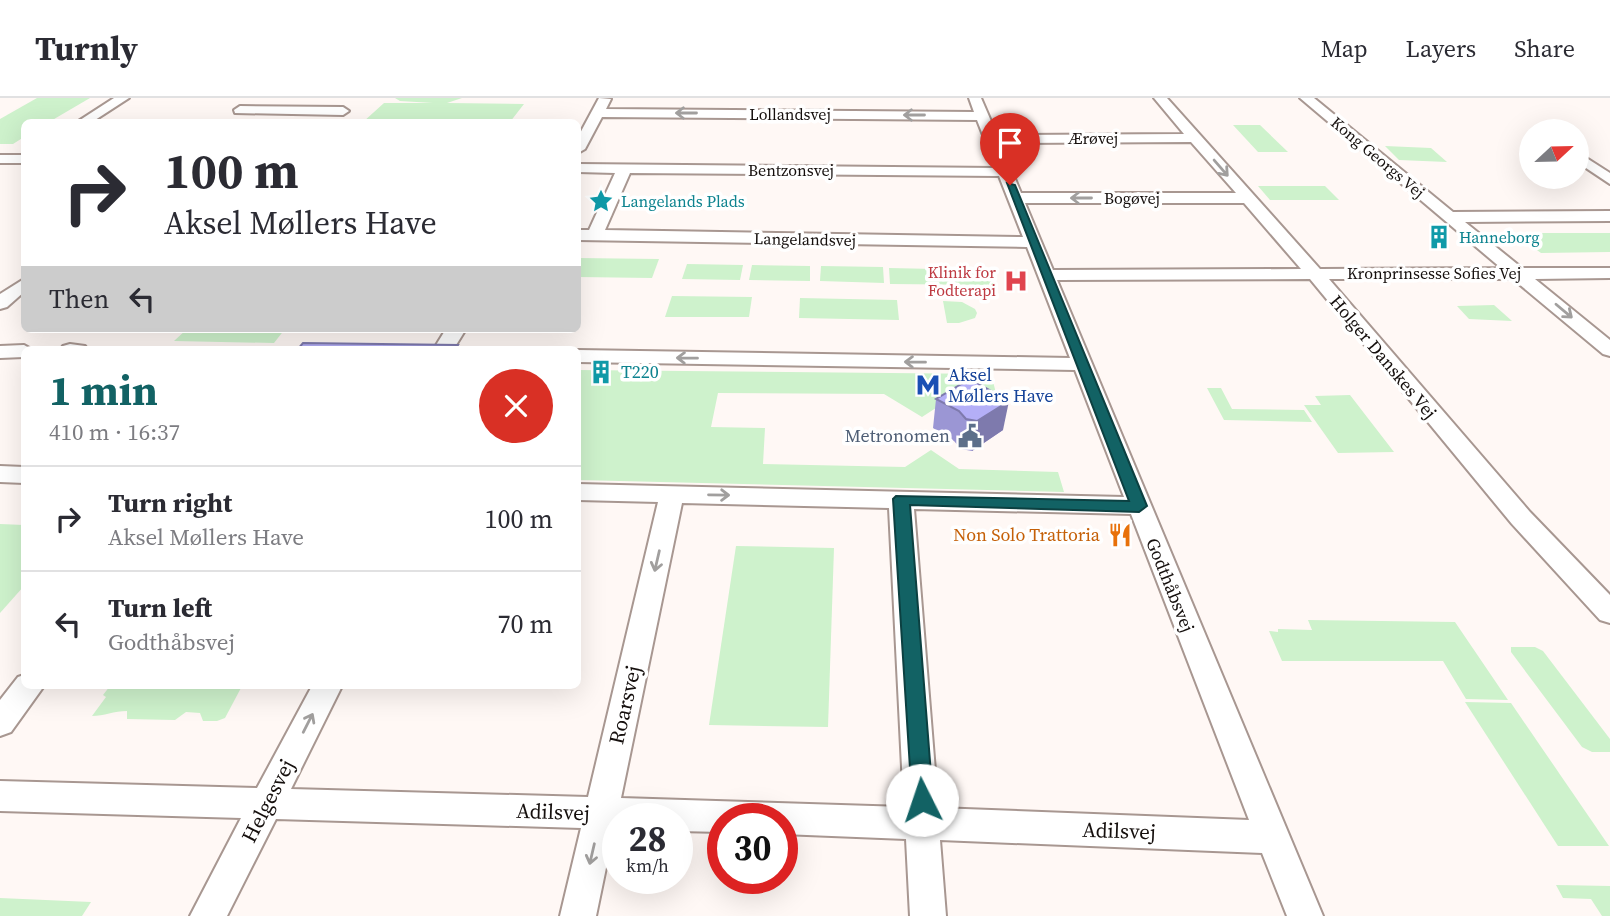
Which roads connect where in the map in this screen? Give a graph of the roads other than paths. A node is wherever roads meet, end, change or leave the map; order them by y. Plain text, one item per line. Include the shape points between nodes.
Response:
1 (123, 98) edge
2 (255, 98) edge
3 (605, 98) edge
4 (975, 98) edge
5 (1160, 98) edge
6 (1306, 98) edge
7 (240, 110) junction
8 (343, 111) dead end
9 (598, 113) junction
10 (982, 116) junction
11 (89, 119) edge
12 (229, 119) edge
13 (1195, 138) junction
14 (991, 139) junction
15 (581, 144) edge
16 (0, 159) edge
17 (21, 159) edge
18 (1589, 165) edge
19 (581, 167) edge
20 (624, 169) junction
21 (1005, 172) junction
22 (1610, 180) edge
23 (1016, 198) junction
24 (1247, 198) junction
25 (1610, 216) edge
26 (1450, 217) junction
27 (581, 235) edge
28 (595, 235) junction
29 (1033, 242) junction
30 (1517, 273) junction
31 (1610, 273) edge
32 (1312, 274) junction
33 (1047, 275) junction
34 (21, 286) edge
35 (0, 303) edge
36 (1610, 350) edge
37 (21, 351) edge
38 (0, 352) edge
39 (581, 356) edge
40 (1081, 364) junction
41 (0, 474) edge
42 (21, 475) edge
43 (581, 492) edge
44 (672, 494) junction
45 (901, 499) junction
46 (1139, 506) junction
47 (1610, 612) edge
48 (27, 689) edge
49 (325, 689) edge
50 (0, 723) edge
51 (0, 796) edge
52 (267, 803) junction
53 (601, 813) junction
54 (924, 826) junction
55 (1273, 837) junction
56 (208, 916) edge
57 (578, 916) edge
58 (928, 916) edge
59 (1305, 916) edge

1 - 11 street
2 - 7 street
3 - 9 street
4 - 10 street, Godthåbsvej
5 - 13 street, Holger Danskes Vej
6 - 26 street, Kong Georgs Vej
7 - 8 street
7 - 12 street
10 -> 9 street, Lollandsvej
9 - 15 street
10 - 14 street, Godthåbsvej
13 - 14 street, Ærøvej
13 -> 24 street, Holger Danskes Vej
14 - 21 street, Godthåbsvej
16 - 17 street
18 - 22 street
19 - 20 street, Bentzonsvej
20 - 21 street, Bentzonsvej
20 - 28 street
21 - 23 street, Godthåbsvej
24 -> 23 street, Bogøvej
23 - 29 street, Godthåbsvej
24 - 32 street, Holger Danskes Vej
25 - 26 street
26 - 30 street, Kong Georgs Vej
27 - 28 street, Langelandsvej
28 - 29 street, Langelandsvej
29 - 33 street, Godthåbsvej
30 - 31 street, Kronprinsesse Sofies Vej
30 - 32 street, Kronprinsesse Sofies Vej
30 -> 36 street, Kong Georgs Vej
32 - 33 street, Kronprinsesse Sofies Vej
32 - 47 street, Holger Danskes Vej via 1466,456
33 - 40 street, Godthåbsvej
34 - 35 street
37 - 38 street
40 -> 39 street
40 - 46 street, Godthåbsvej
41 - 42 street
43 - 44 street
44 -> 45 street
44 -> 53 street, Roarsvej
45 - 46 street
45 - 54 street
46 - 55 street, Godthåbsvej
48 - 50 street
52 -> 49 street, Helgesvej
51 - 52 street, Adilsvej
52 - 53 street, Adilsvej
52 - 56 street, Helgesvej
53 - 54 street, Adilsvej
53 -> 57 street, Roarsvej
54 - 55 street, Adilsvej
54 - 58 street
55 - 59 street, Godthåbsvej

